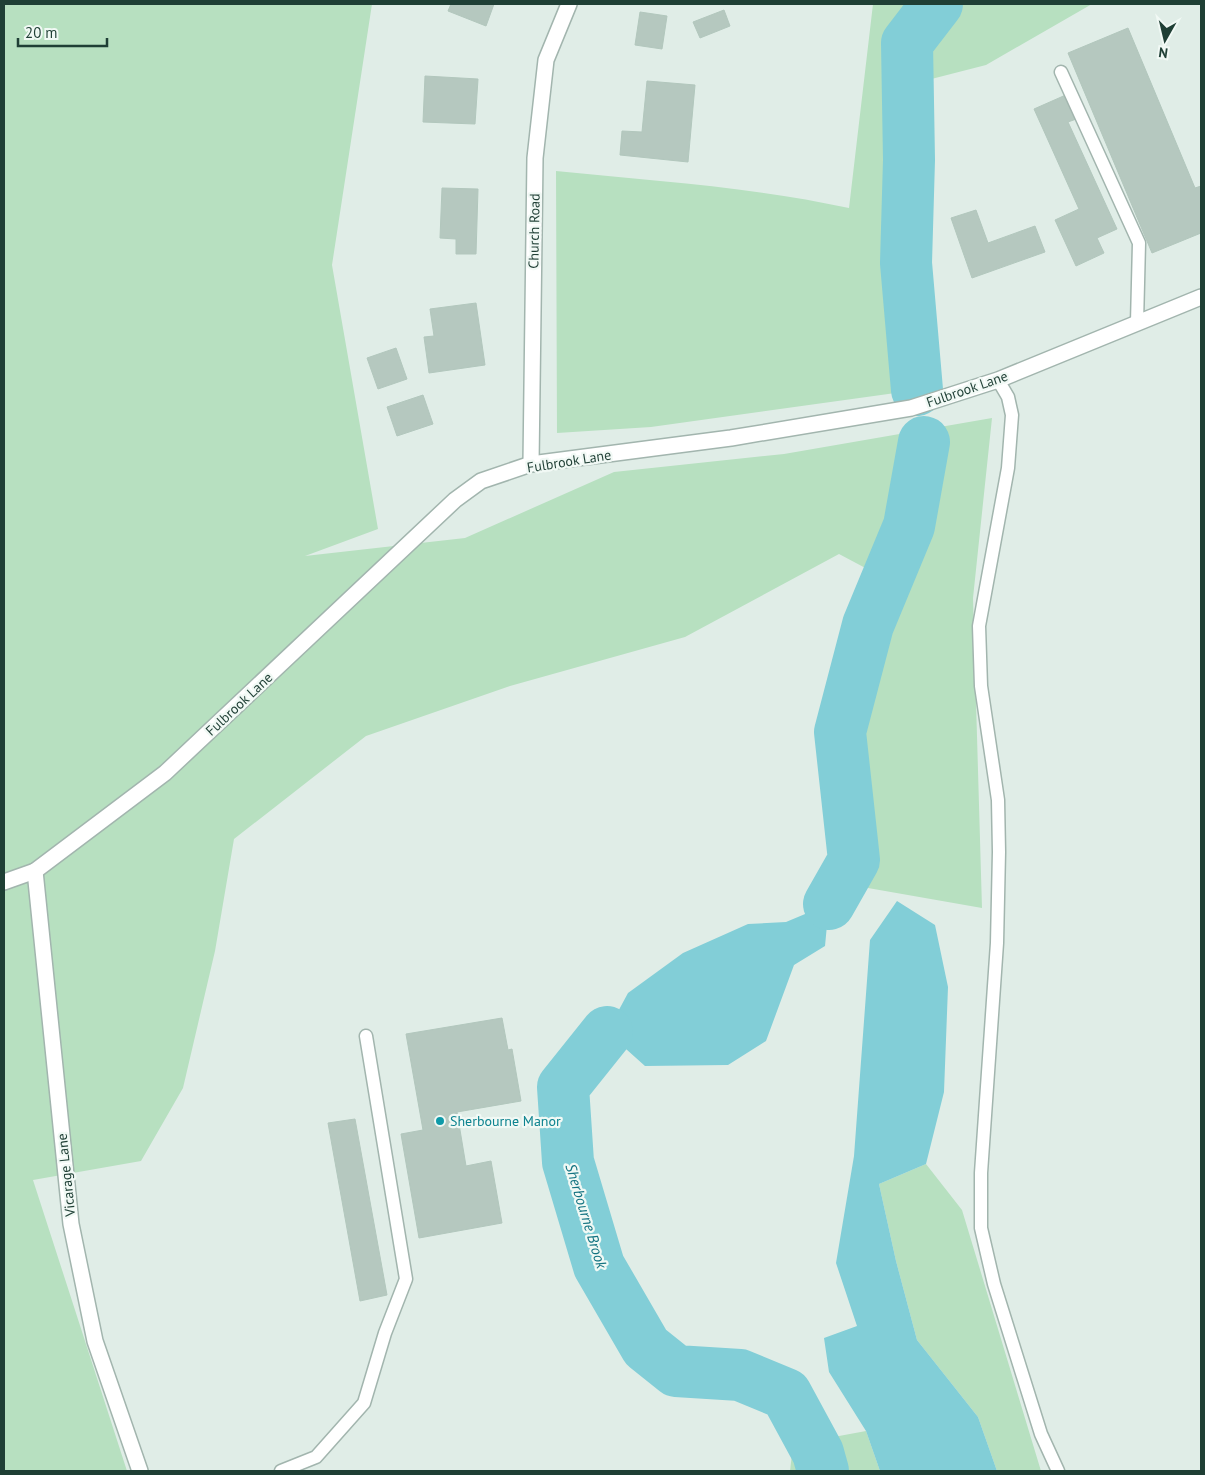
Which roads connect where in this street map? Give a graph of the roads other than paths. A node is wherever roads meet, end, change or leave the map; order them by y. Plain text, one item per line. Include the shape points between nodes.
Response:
1 (569, 4) edge
2 (1061, 72) dead end
3 (1201, 297) edge
4 (1137, 323) junction
5 (998, 380) junction
6 (531, 464) junction
7 (35, 871) junction
8 (4, 882) edge
9 (366, 1036) dead end
10 (140, 1471) edge
11 (281, 1471) edge
12 (1058, 1471) edge

1 - 6 street, Church Road via 546,60 535,158
2 - 4 lane via 1139,244
3 - 4 street, Fulbrook Lane
4 - 5 street, Fulbrook Lane
5 - 6 street, Fulbrook Lane via 911,408 731,438
5 - 12 lane via 1008,397 1012,414 1008,468 979,626 981,686 998,800 999,852 996,963 980,1228 1041,1434
6 - 7 street, Fulbrook Lane via 481,481 455,500 166,773
7 - 8 street, Fulbrook Lane
7 - 10 street, Vicarage Lane via 71,1224 95,1341
9 - 11 lane via 406,1279 385,1333 364,1403 316,1457

